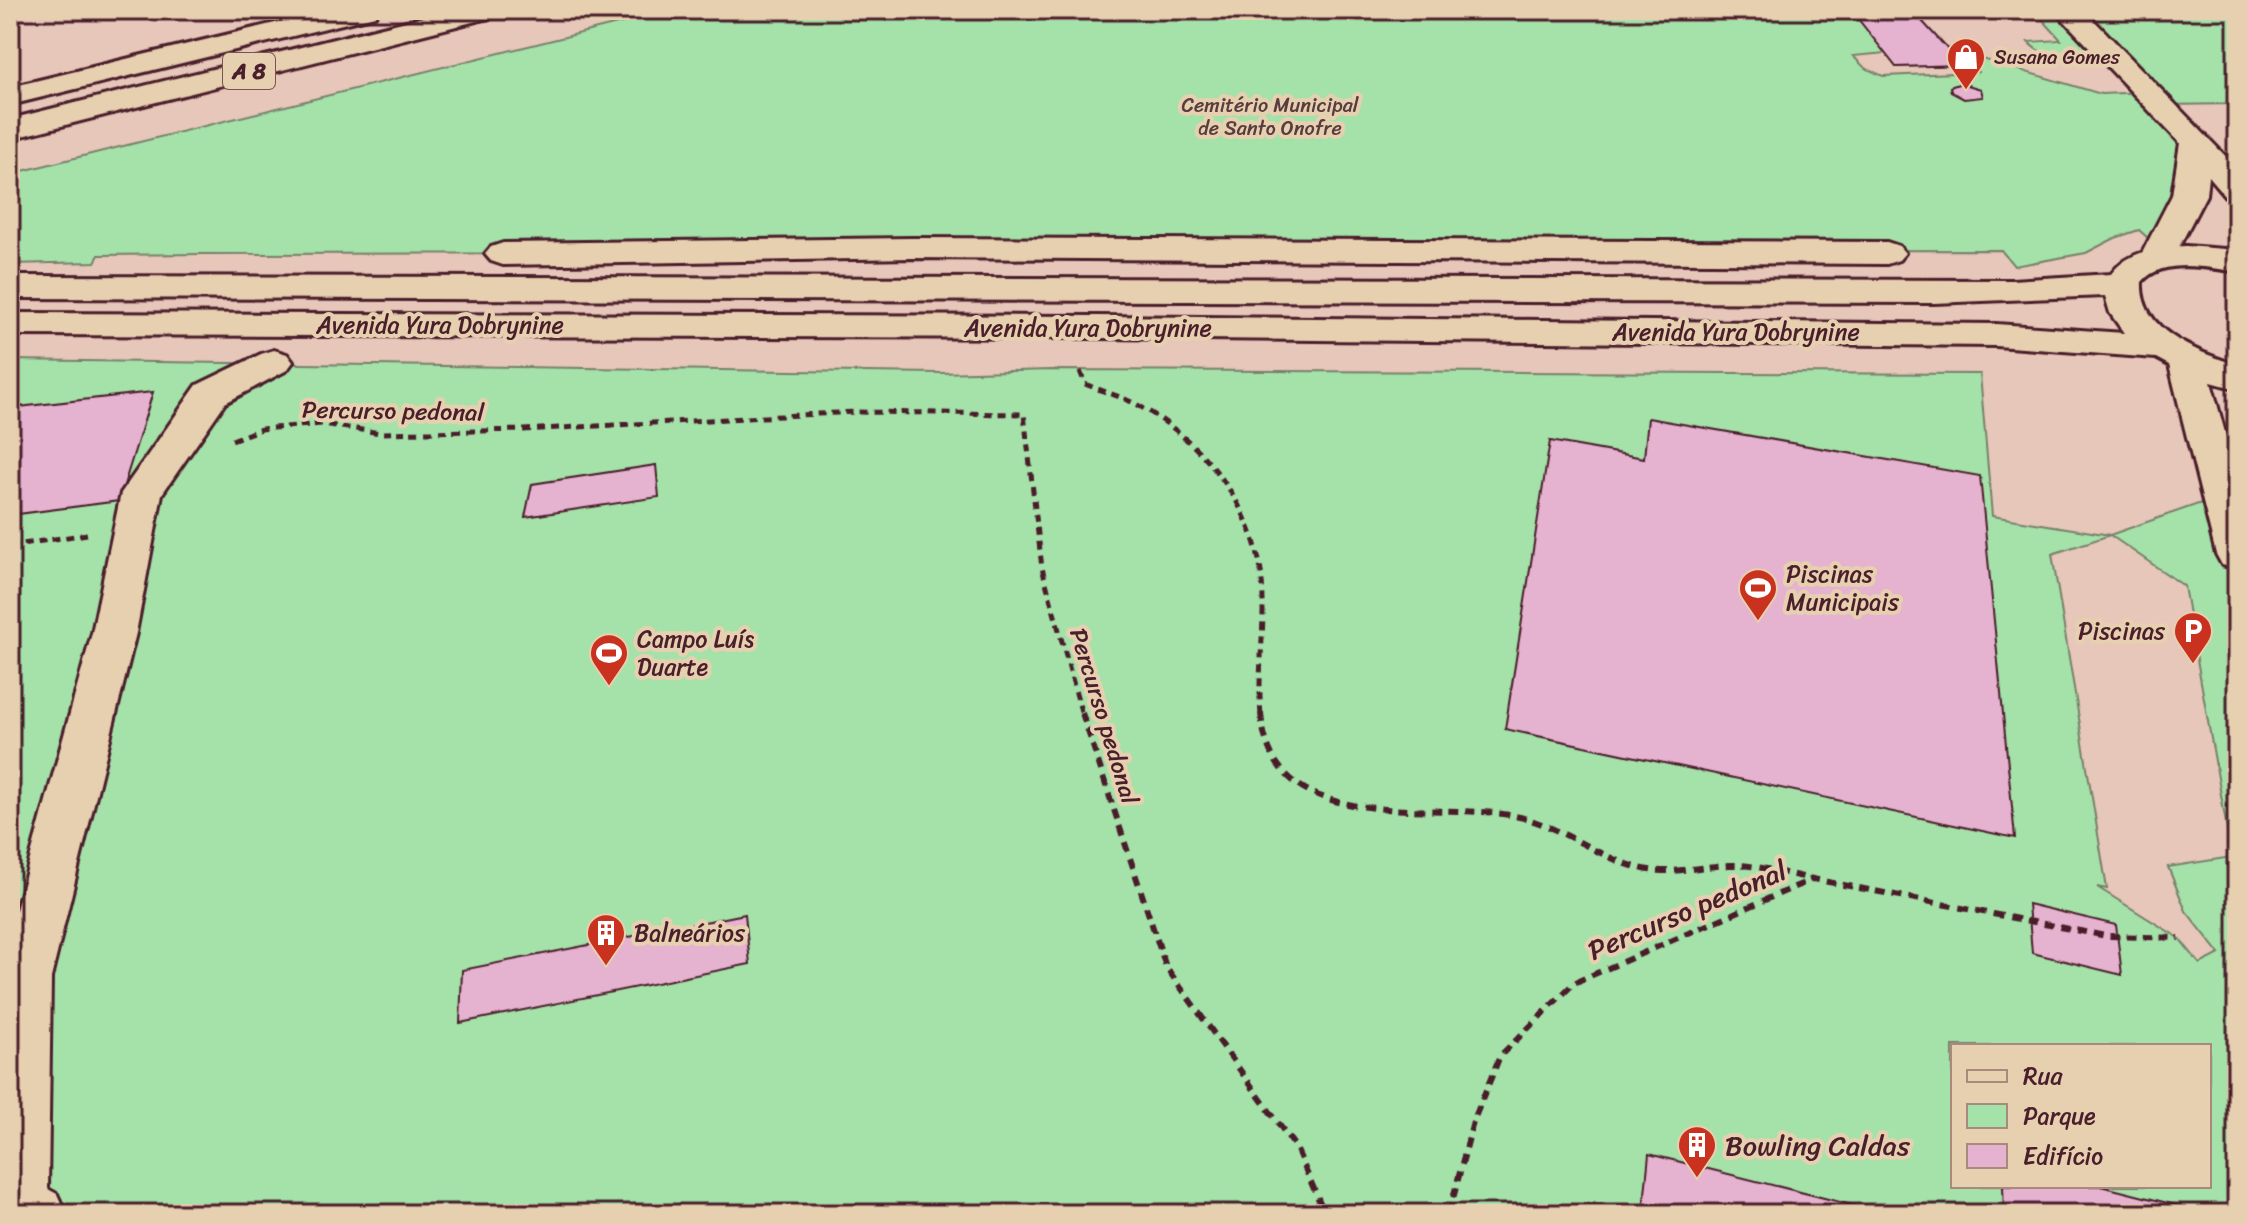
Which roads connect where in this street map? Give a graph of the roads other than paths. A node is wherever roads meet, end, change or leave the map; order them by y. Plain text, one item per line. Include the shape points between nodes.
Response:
1 (312, 10) edge
2 (365, 10) edge
3 (486, 10) edge
4 (2068, 10) edge
5 (10, 78) edge
6 (10, 96) edge
7 (10, 129) edge
8 (2196, 141) junction
9 (2237, 189) edge
10 (1887, 253) dead end
11 (503, 254) dead end
12 (2157, 259) junction
13 (2237, 261) edge
14 (2124, 284) junction
15 (10, 287) edge
16 (10, 324) edge
17 (2176, 353) junction
18 (274, 362) dead end
19 (2237, 377) edge
20 (2237, 554) edge
21 (36, 1214) edge

1 - 5 main road
2 - 6 main road, A 8
3 - 7 main road, A 8
4 - 8 main road
8 - 9 main road
8 - 12 main road via 2189,195
10 - 11 main road via 912,248
12 - 13 main road via 2183,255
12 - 14 main road via 2130,273
14 - 15 main road, Avenida Yura Dobrynine via 1934,292
14 - 17 main road via 2130,315
16 - 17 main road, Avenida Yura Dobrynine via 1996,335
17 - 19 main road
17 - 20 main road
18 - 21 main road via 211,394 142,493 114,633 24,978 18,1205

